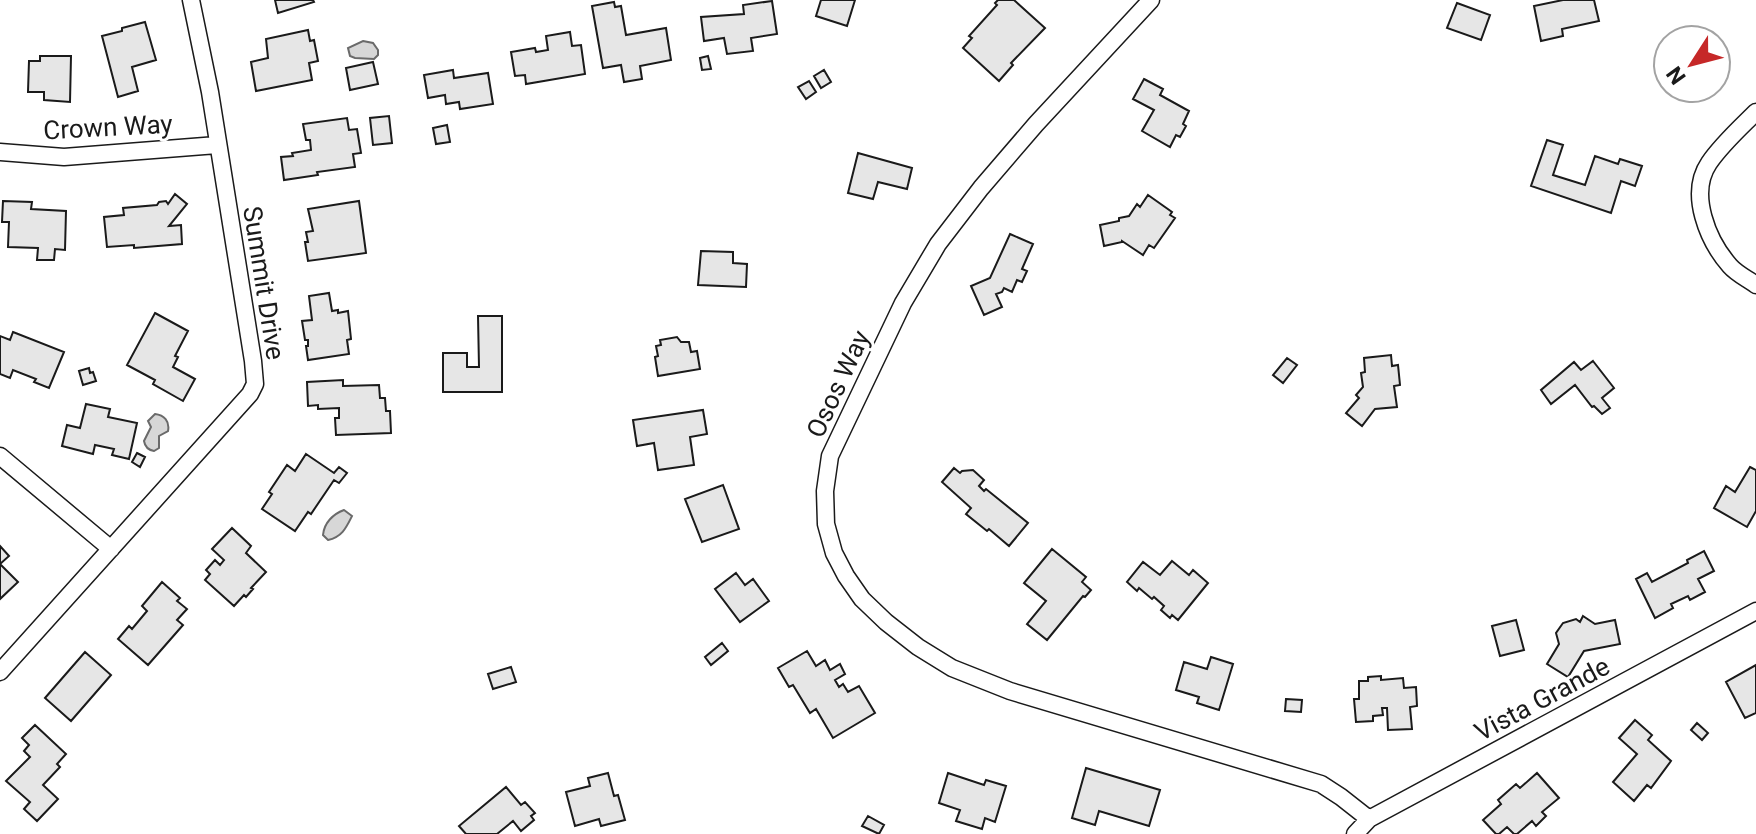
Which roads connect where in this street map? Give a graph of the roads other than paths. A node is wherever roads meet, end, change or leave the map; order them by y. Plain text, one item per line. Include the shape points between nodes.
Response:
1 (191, 0) edge
2 (1151, 0) edge
3 (1756, 112) edge
4 (217, 145) junction
5 (0, 152) edge
6 (1756, 285) edge
7 (0, 456) edge
8 (111, 549) junction
9 (1756, 611) edge
10 (0, 672) edge
11 (1369, 819) junction
12 (1355, 834) edge

1 - 4 street, Summit Drive
2 - 11 street, Osos Way via 1027,135 938,244 903,303 830,456 826,524 834,553 862,599 918,647 952,668 1010,691 1321,784
3 - 6 street via 1707,165 1701,187 1702,215 1711,241 1732,269
4 - 5 street, Crown Way via 64,157
4 - 8 street, Summit Drive via 255,384
7 - 8 street
8 - 10 street, Summit Drive
9 - 11 street, Vista Grande
11 - 12 street, Vista Grande

